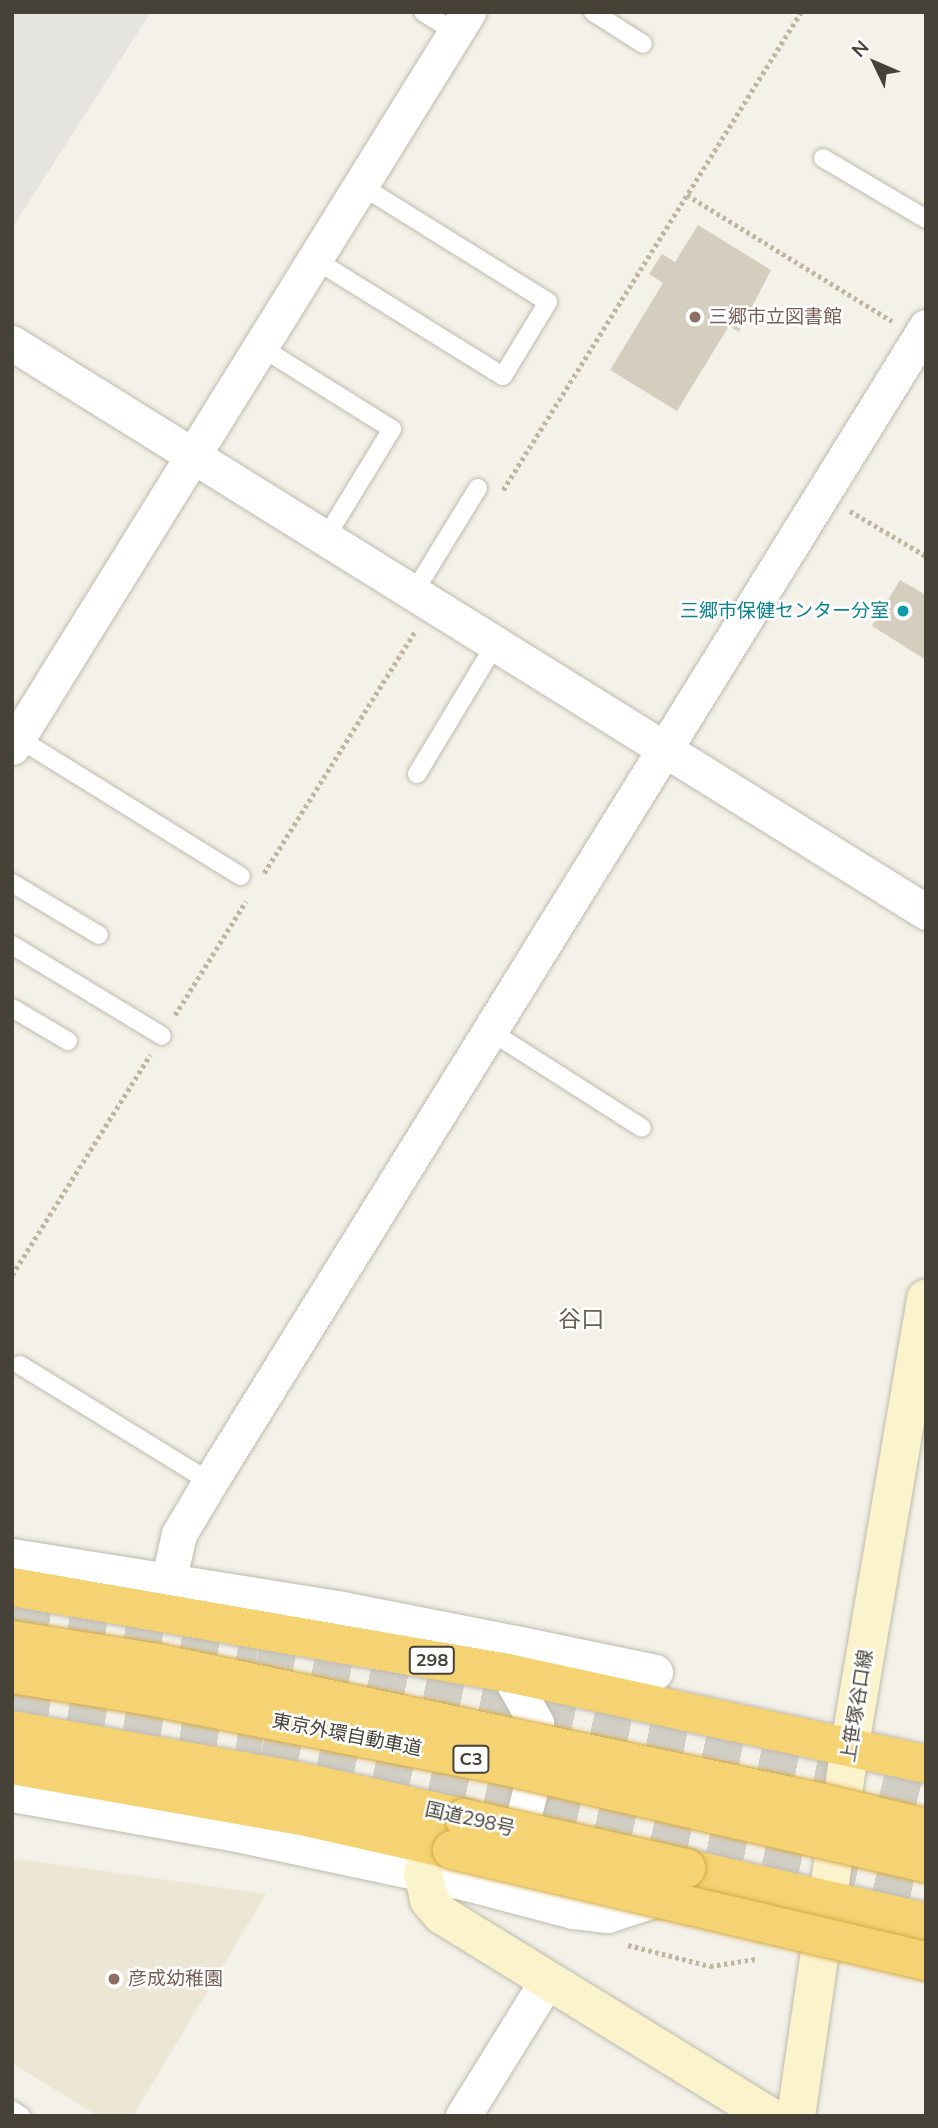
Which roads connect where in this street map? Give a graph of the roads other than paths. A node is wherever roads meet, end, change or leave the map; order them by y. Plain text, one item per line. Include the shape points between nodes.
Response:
1 (423, 12) edge
2 (593, 12) edge
3 (462, 22) edge
4 (643, 44) dead end
5 (823, 158) dead end
6 (360, 185) junction
7 (926, 219) edge
8 (314, 259) junction
9 (922, 332) edge
10 (12, 343) edge
11 (259, 346) junction
12 (192, 455) junction
13 (478, 488) dead end
14 (326, 537) junction
15 (423, 598) junction
16 (496, 643) junction
17 (15, 742) edge
18 (667, 749) junction
19 (417, 774) dead end
20 (249, 881) road end
21 (12, 883) edge
22 (926, 912) edge
23 (99, 935) dead end
24 (12, 945) edge
25 (12, 1008) edge
26 (490, 1031) junction
27 (162, 1036) road end
28 (68, 1041) dead end
29 (642, 1128) dead end
30 (926, 1298) edge
31 (20, 1365) dead end
32 (917, 1401) edge
33 (210, 1482) junction
34 (12, 1556) edge
35 (168, 1582) junction
36 (12, 1587) edge
37 (12, 1640) edge
38 (520, 1665) junction
39 (655, 1672) dead end
40 (12, 1674) edge
41 (12, 1730) edge
42 (850, 1744) junction
43 (926, 1764) edge
44 (12, 1765) edge
45 (12, 1794) edge
46 (926, 1828) edge
47 (452, 1856) junction
48 (926, 1863) edge
49 (699, 1871) junction
50 (827, 1900) junction
51 (926, 1922) edge
52 (926, 1961) edge
53 (548, 1979) junction
54 (12, 2110) edge
55 (21, 2116) edge
56 (463, 2116) edge
57 (768, 2116) edge
58 (796, 2116) edge

1 - 3 lane
2 - 4 lane
3 - 6 street
5 - 7 lane
6 - 8 street
6 - 8 lane via 548,302 503,376
8 - 11 street
9 - 18 street
10 - 12 street
11 - 12 street
11 - 14 lane via 392,429
12 - 14 street
12 - 17 street
13 - 15 lane
14 - 15 street
15 - 16 street
16 - 18 street
16 - 19 lane
17 - 20 lane
18 - 22 street
18 - 26 street
21 - 23 lane
24 - 27 lane
25 - 28 lane
26 - 29 lane
26 - 33 street
30 - 32 main road, 上笹塚谷口線
31 - 33 lane
32 - 42 main road, 上笹塚谷口線
33 - 35 street via 179,1534
34 - 35 street
35 - 38 street
36 - 38 highway, 298
37 - 46 highway, 東京外環自動車道 / C3, bridge via 251,1682
38 - 39 street
38 - 42 highway, 298
38 - 47 street via 537,1723 538,1758 529,1807 520,1831
40 - 48 highway, 東京外環自動車道 / C3, bridge via 505,1766
41 - 47 highway, 国道298号 via 299,1781
42 - 43 highway, 298
42 - 50 main road, 上笹塚谷口線
44 - 47 highway via 297,1815
45 - 47 street
47 - 49 highway, 国道298号, bridge
47 - 49 street via 573,1911 607,1914 634,1909
47 - 52 highway, bridge
47 - 53 main road via 429,1900 442,1915
49 - 50 highway, 国道298号
50 - 51 highway, 国道298号
50 - 58 main road, 上笹塚谷口線
53 - 56 street
53 - 57 main road
54 - 55 lane

